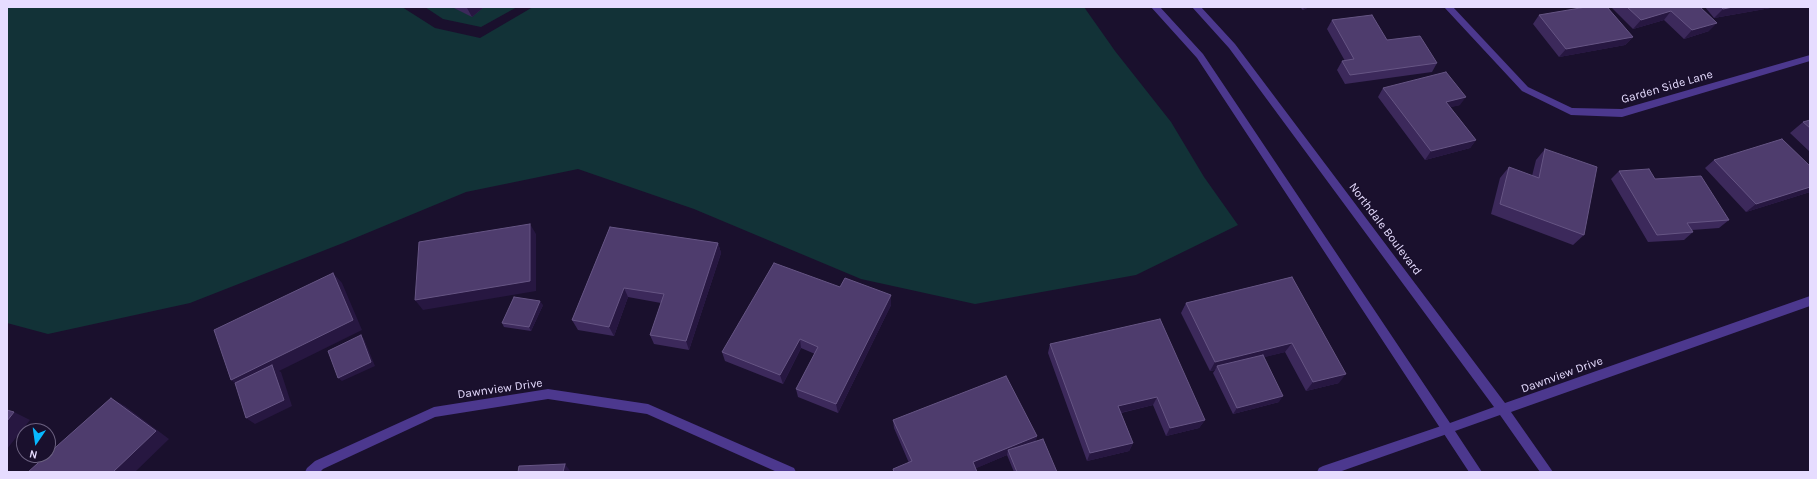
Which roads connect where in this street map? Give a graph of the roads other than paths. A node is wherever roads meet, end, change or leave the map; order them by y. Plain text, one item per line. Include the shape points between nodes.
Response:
1 (1155, 7) edge
2 (1196, 7) edge
3 (1448, 7) edge
4 (1810, 58) edge
5 (1810, 301) edge
6 (1503, 410) junction
7 (1447, 429) junction
8 (310, 472) edge
9 (790, 472) edge
10 (1323, 472) edge
11 (1476, 472) edge
12 (1547, 472) edge

1 - 7 street via 1200,56
2 - 6 street, Northdale Boulevard via 1232,46
3 - 4 street, Garden Side Lane via 1525,89 1571,111 1622,113
5 - 6 street, Dawnview Drive
6 - 7 street, Dawnview Drive
6 - 12 street, Northdale Boulevard
7 - 10 street, Dawnview Drive
7 - 11 street
8 - 9 street, Dawnview Drive via 319,465 434,412 548,394 648,409

